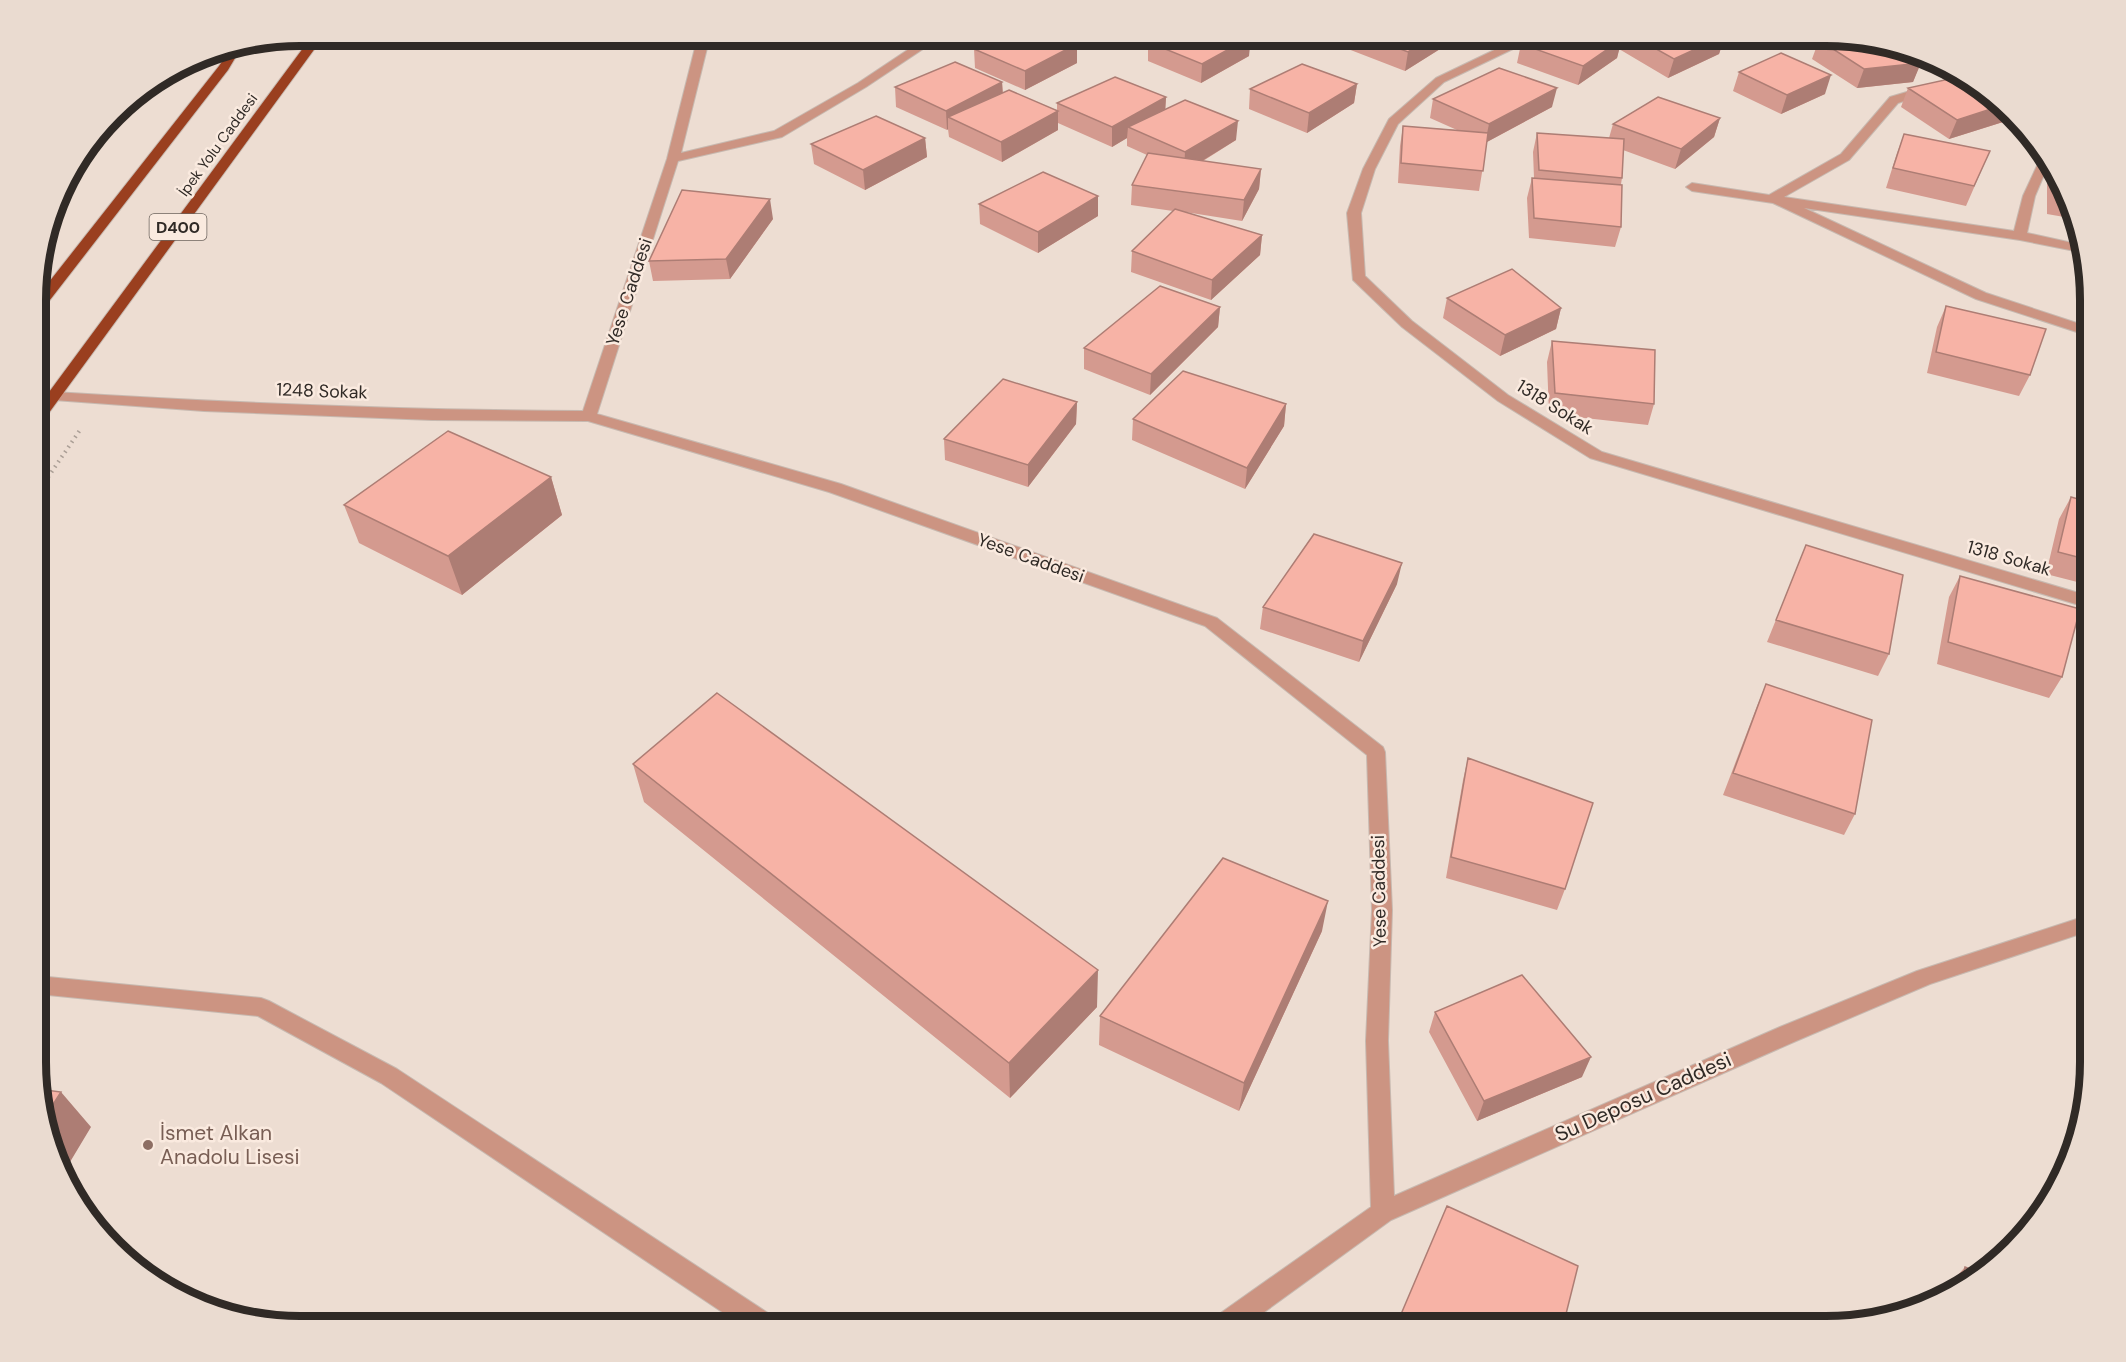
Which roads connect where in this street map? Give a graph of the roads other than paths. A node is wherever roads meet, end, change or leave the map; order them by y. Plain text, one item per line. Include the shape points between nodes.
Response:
1 (311, 46) edge
2 (701, 46) edge
3 (920, 46) edge
4 (1511, 46) edge
5 (232, 56) edge
6 (1937, 88) edge
7 (673, 159) junction
8 (2041, 167) edge
9 (1692, 187) dead end
10 (1773, 198) junction
11 (2020, 236) junction
12 (2074, 247) edge
13 (46, 295) edge
14 (2080, 329) edge
15 (54, 396) junction
16 (46, 407) edge
17 (589, 416) junction
18 (2080, 599) edge
19 (2080, 925) edge
20 (46, 986) edge
21 (1383, 1212) junction
22 (750, 1316) edge
23 (1238, 1316) edge

1 - 15 highway, İpek Yolu Caddesi / D400
2 - 7 street, Yese Caddesi
3 - 7 street via 778,134
4 - 18 street, 1318 Sokak via 1440,80 1393,122 1369,170 1354,213 1358,277 1407,324 1503,398 1596,455
5 - 13 highway
6 - 10 street via 1894,99 1845,157
7 - 17 street, Yese Caddesi
8 - 11 street
9 - 10 street
10 - 11 street
10 - 14 street via 1981,296
11 - 12 street
15 - 16 highway, İpek Yolu Caddesi / D400
15 - 17 street, 1248 Sokak via 204,406
17 - 21 street, Yese Caddesi via 835,488 1210,622 1376,752 1382,910 1377,1041
19 - 21 street, Su Deposu Caddesi via 1924,977
20 - 22 street via 261,1007 388,1076
21 - 23 street, Su Deposu Caddesi

